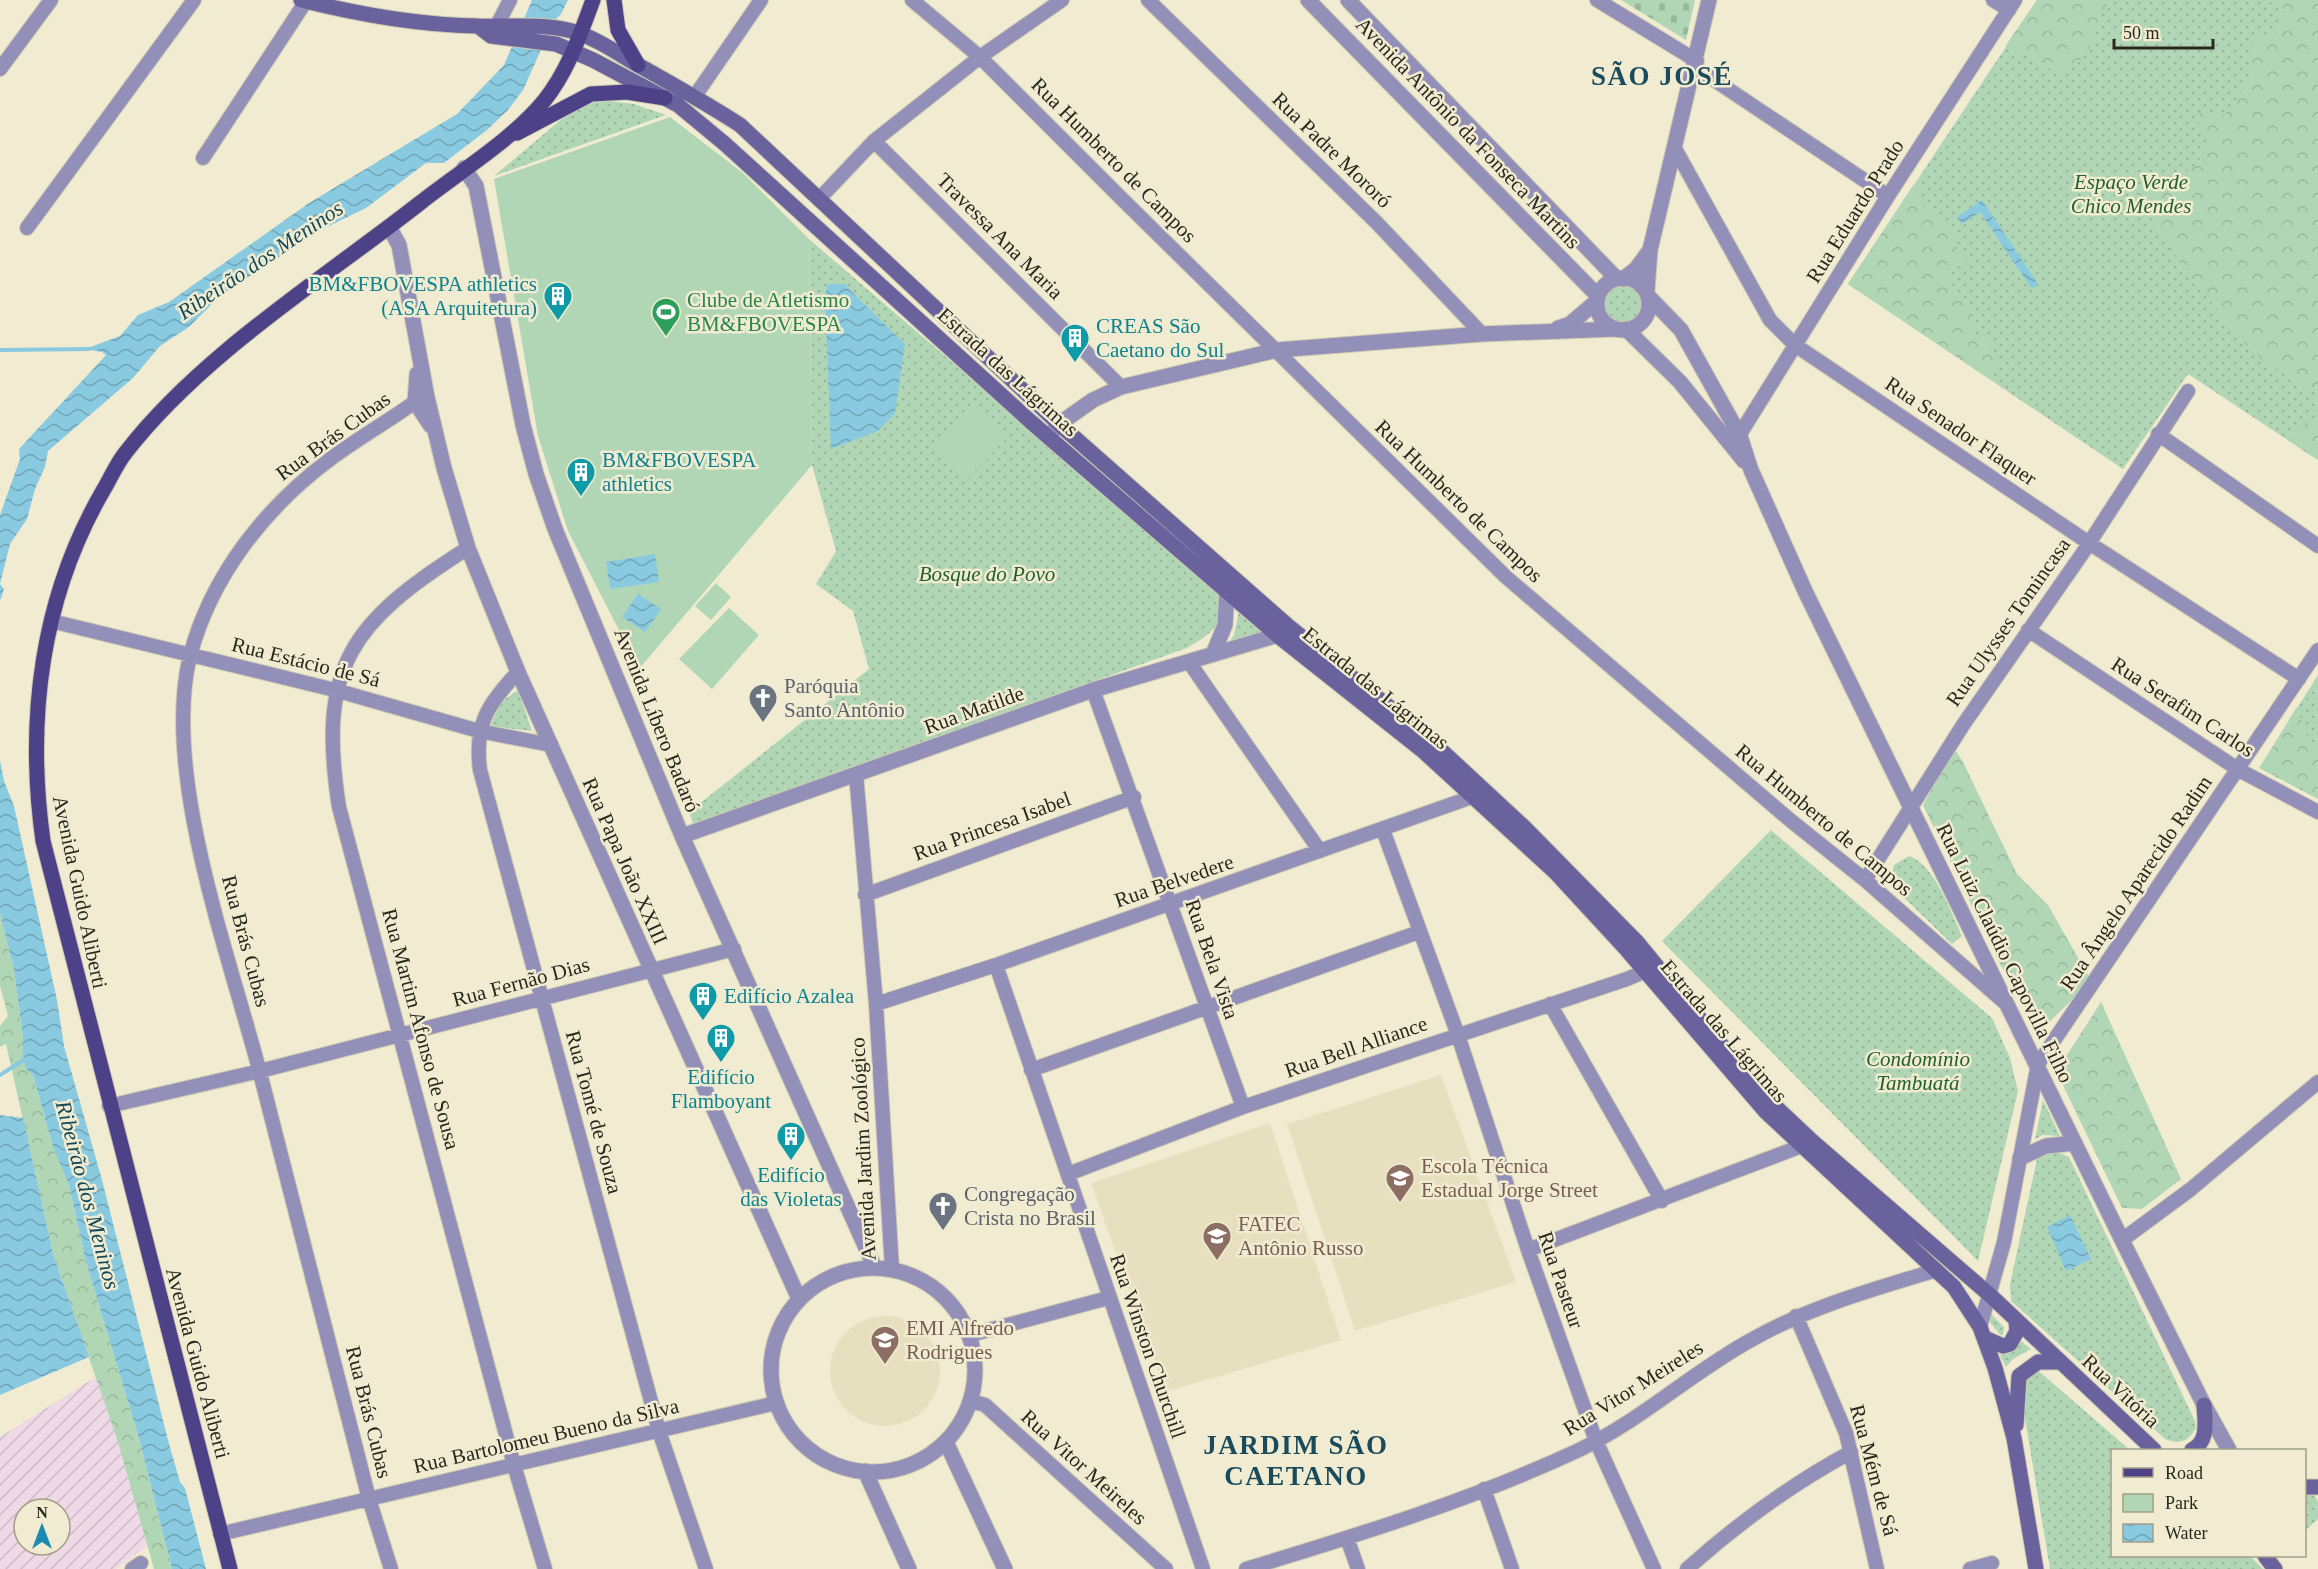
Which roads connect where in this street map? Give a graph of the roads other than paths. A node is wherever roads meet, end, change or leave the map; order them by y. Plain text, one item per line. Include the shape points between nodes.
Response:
1 (51, 0) edge
2 (194, 0) edge
3 (510, 0) edge
4 (593, 0) edge
5 (761, 0) edge
6 (912, 0) edge
7 (1062, 0) edge
8 (1148, 0) edge
9 (1308, 0) edge
10 (1348, 0) edge
11 (1597, 0) edge
12 (1709, 0) edge
13 (1993, 0) edge
14 (303, 1) edge
15 (615, 1) edge
16 (2012, 5) edge
17 (500, 31) junction
18 (581, 34) junction
19 (573, 51) junction
20 (980, 57) junction
21 (1696, 64) junction
22 (638, 65) junction
23 (0, 69) edge
24 (695, 96) junction
25 (665, 98) junction
26 (874, 141) junction
27 (499, 143) junction
28 (1674, 147) junction
29 (203, 158) dead end
30 (464, 168) junction
31 (1888, 196) junction
32 (819, 199) junction
33 (389, 227) junction
34 (27, 228) dead end
35 (1650, 250) junction
36 (1620, 279) junction
37 (1648, 294) junction
38 (1598, 298) junction
39 (1621, 329) junction
40 (1540, 333) junction
41 (1482, 334) junction
42 (1795, 345) junction
43 (1277, 350) junction
44 (420, 359) junction
45 (1121, 387) junction
46 (1716, 391) junction
47 (2188, 391) dead end
48 (415, 402) junction
49 (1700, 406) junction
50 (1059, 424) junction
51 (435, 431) junction
52 (2158, 434) junction
53 (1049, 436) junction
54 (1736, 441) junction
55 (2089, 543) junction
56 (2318, 546) edge
57 (468, 548) junction
58 (1227, 591) junction
59 (51, 621) junction
60 (1293, 630) junction
61 (2028, 630) junction
62 (1277, 635) junction
63 (2318, 650) edge
64 (1213, 654) junction
65 (190, 655) junction
66 (1189, 662) junction
67 (518, 672) junction
68 (2299, 679) junction
69 (335, 690) junction
70 (1094, 690) junction
71 (479, 731) junction
72 (551, 745) junction
73 (2239, 770) junction
74 (856, 774) junction
75 (1478, 794) junction
76 (1134, 797) junction
77 (1911, 808) junction
78 (2318, 812) edge
79 (1383, 830) junction
80 (682, 836) junction
81 (1320, 851) junction
82 (1865, 879) junction
83 (865, 895) junction
84 (1170, 904) junction
85 (1419, 932) junction
86 (734, 949) junction
87 (996, 965) junction
88 (1651, 969) junction
89 (650, 970) junction
90 (541, 999) junction
91 (2004, 1002) junction
92 (876, 1004) junction
93 (1550, 1004) junction
94 (1206, 1007) junction
95 (401, 1035) junction
96 (1458, 1035) junction
97 (2038, 1064) junction
98 (1031, 1070) junction
99 (260, 1071) junction
100 (2318, 1082) edge
101 (110, 1106) junction
102 (1243, 1107) junction
103 (2075, 1143) junction
104 (1808, 1144) junction
105 (2020, 1158) junction
106 (1068, 1174) junction
107 (1662, 1201) junction
108 (2122, 1240) junction
109 (1528, 1250) junction
110 (875, 1268) junction
111 (892, 1269) junction
112 (1937, 1270) junction
113 (1990, 1296) junction
114 (1108, 1298) junction
115 (799, 1299) junction
116 (1797, 1316) junction
117 (2016, 1320) junction
118 (1982, 1332) junction
119 (970, 1335) junction
120 (2061, 1362) junction
121 (971, 1401) junction
122 (776, 1403) junction
123 (2204, 1406) junction
124 (659, 1431) junction
125 (2014, 1438) junction
126 (1596, 1441) junction
127 (946, 1442) junction
128 (2153, 1448) edge
129 (2193, 1449) edge
130 (2228, 1449) edge
131 (1851, 1452) junction
132 (514, 1465) junction
133 (865, 1472) junction
134 (1484, 1490) junction
135 (369, 1499) junction
136 (220, 1534) junction
137 (1347, 1538) junction
138 (2266, 1557) edge
139 (1992, 1563) dead end
140 (230, 1569) edge
141 (391, 1569) edge
142 (545, 1569) edge
143 (706, 1569) edge
144 (909, 1569) edge
145 (1005, 1569) edge
146 (1166, 1569) edge
147 (1203, 1569) edge
148 (1246, 1569) edge
149 (1358, 1569) edge
150 (1512, 1569) edge
151 (1654, 1569) edge
152 (1687, 1569) edge
153 (1877, 1569) edge
154 (1970, 1569) edge
155 (2036, 1569) edge
156 (2275, 1569) edge

1 - 23 street
2 - 34 street
3 - 17 street
4 - 18 main road, Avenida Guido Aliberti
5 - 24 street
6 - 20 street, Rua Humberto de Campos
7 - 20 street
8 - 41 street, Rua Padre Mororó via 1376,222
9 - 38 street, Avenida Antônio da Fonseca Martins
10 - 36 street, Avenida Antônio da Fonseca Martins
11 - 21 street
12 - 21 street
13 - 16 street
14 - 17 main road
14 - 29 street
15 - 22 main road via 622,40
16 - 31 street, Rua Eduardo Prado
17 - 18 main road, Estrada das Lágrimas via 558,29
17 - 19 main road, Estrada das Lágrimas
18 - 19 main road, Avenida Guido Aliberti
18 - 22 main road, Estrada das Lágrimas
19 - 25 main road, Estrada das Lágrimas
19 - 27 main road, Avenida Guido Aliberti via 543,102
20 - 26 street
20 - 43 street, Rua Humberto de Campos
21 - 28 street
21 - 31 street
22 - 24 main road, Estrada das Lágrimas
24 - 32 main road, Estrada das Lágrimas via 740,125
25 - 27 main road via 627,92 591,94
25 - 53 main road, Estrada das Lágrimas via 725,144
26 - 32 street
26 - 45 street, Travessa Ana Maria
27 - 30 main road, Avenida Guido Aliberti
28 - 35 street
28 - 42 street, Rua Senador Flaquer via 1770,320
30 - 33 main road, Avenida Guido Aliberti
30 - 80 street, Avenida Líbero Badaró via 476,186 536,474
31 - 42 street, Rua Eduardo Prado
32 - 50 main road, Estrada das Lágrimas
33 - 44 street, Rua Papa João XXIII via 399,245
33 - 59 main road, Avenida Guido Aliberti via 244,338 176,397 125,453 88,516 64,571
35 - 36 street via 1636,269
35 - 37 street
36 - 37 street via 1636,281
36 - 38 street via 1604,286
37 - 39 street via 1646,316 1639,324
37 - 46 street, Rua Luiz Claúdio Capovilla Filho via 1681,330
38 - 39 street via 1600,318
38 - 40 street via 1570,324
39 - 40 street
39 - 49 street, Rua Luiz Claúdio Capovilla Filho via 1641,341
40 - 41 street
41 - 43 street
42 - 54 street, Rua Eduardo Prado
42 - 55 street, Rua Senador Flaquer
43 - 45 street
43 - 82 street, Rua Humberto de Campos via 1521,591
44 - 48 street, Rua Papa João XXIII
44 - 51 street, Rua Papa João XXIII
45 - 50 street via 1093,400
46 - 49 street
46 - 54 street, Rua Luiz Claúdio Capovilla Filho
47 - 52 street, Rua Ulysses Tomincasa
48 - 51 street, Rua Papa João XXIII
48 - 65 street, Rua Brás Cubas via 329,460 280,501 224,577
49 - 54 street, Rua Luiz Claúdio Capovilla Filho
50 - 53 street
50 - 60 main road, Estrada das Lágrimas
51 - 57 street, Rua Papa João XXIII
52 - 55 street, Rua Ulysses Tomincasa
52 - 56 street
53 - 58 main road, Estrada das Lágrimas
54 - 77 street, Rua Luiz Claúdio Capovilla Filho
55 - 61 street, Rua Ulysses Tomincasa
55 - 68 street, Rua Senador Flaquer
57 - 67 street, Rua Papa João XXIII
57 - 69 street, Rua Martim Afonso de Sousa via 400,595 377,618 353,648
58 - 62 main road, Estrada das Lágrimas
58 - 64 street via 1226,625
59 - 65 street, Rua Estácio de Sá
59 - 101 main road, Avenida Guido Aliberti via 38,688 36,792 51,873
60 - 62 street, Rua Matilde
60 - 75 main road, Estrada das Lágrimas via 1429,739
61 - 73 street, Rua Serafim Carlos
61 - 77 street, Rua Ulysses Tomincasa
62 - 64 street, Rua Matilde
62 - 75 main road, Estrada das Lágrimas
63 - 68 street, Rua Ângelo Aparecido Radim
64 - 66 street, Rua Matilde
65 - 69 street, Rua Estácio de Sá
65 - 99 street, Rua Brás Cubas via 184,732 196,830
66 - 70 street, Rua Matilde
66 - 81 street
67 - 71 street, Rua Tomé de Souza via 496,697
67 - 72 street, Rua Papa João XXIII
68 - 73 street, Rua Ângelo Aparecido Radim
69 - 71 street, Rua Estácio de Sá
69 - 95 street, Rua Martim Afonso de Sousa via 331,758 339,807
70 - 74 street, Rua Matilde
70 - 76 street, Rua Bela Vista
71 - 72 street, Rua Estácio de Sá
71 - 90 street, Rua Tomé de Souza via 480,770
72 - 89 street, Rua Papa João XXIII
73 - 78 street, Rua Serafim Carlos
73 - 97 street, Rua Ângelo Aparecido Radim
74 - 80 street, Rua Matilde
74 - 83 street, Avenida Jardim Zoológico
75 - 79 street, Rua Belvedere
75 - 88 main road, Estrada das Lágrimas via 1573,875
76 - 83 street, Rua Princesa Isabel
76 - 84 street, Rua Bela Vista
77 - 82 street, Rua Ulysses Tomincasa
77 - 91 street, Rua Luiz Claúdio Capovilla Filho
79 - 81 street, Rua Belvedere
79 - 85 street, Rua Pasteur
80 - 86 street, Avenida Líbero Badaró
81 - 84 street, Rua Belvedere
82 - 91 street, Rua Humberto de Campos
83 - 92 street, Avenida Jardim Zoológico
84 - 87 street, Rua Belvedere
84 - 94 street, Rua Bela Vista
85 - 94 street
85 - 96 street, Rua Pasteur
86 - 89 street, Rua Fernão Dias
86 - 110 street, Avenida Líbero Badaró
87 - 92 street, Rua Belvedere
87 - 98 street, Rua Winston Churchill
88 - 93 street, Rua Bell Alliance
88 - 104 main road, Estrada das Lágrimas via 1747,1093
89 - 90 street, Rua Fernão Dias
89 - 115 street, Rua Papa João XXIII
90 - 95 street, Rua Fernão Dias
90 - 124 street, Rua Tomé de Souza
91 - 97 street, Rua Luiz Claúdio Capovilla Filho
92 - 111 street, Avenida Jardim Zoológico
93 - 96 street, Rua Bell Alliance
93 - 107 street
94 - 98 street
94 - 102 street, Rua Bela Vista
95 - 99 street, Rua Fernão Dias
95 - 132 street, Rua Martim Afonso de Sousa
96 - 102 street, Rua Bell Alliance
96 - 109 street, Rua Pasteur
97 - 103 street, Rua Luiz Claúdio Capovilla Filho
97 - 105 street, Rua Ângelo Aparecido Radim
98 - 106 street, Rua Winston Churchill
99 - 101 street, Rua Fernão Dias
99 - 135 street, Rua Brás Cubas
100 - 108 street via 2192,1189
101 - 136 main road, Avenida Guido Aliberti
102 - 106 street, Rua Bell Alliance
103 - 105 street via 2046,1146
103 - 108 street, Rua Luiz Claúdio Capovilla Filho
104 - 107 street
104 - 112 main road, Estrada das Lágrimas
104 - 113 main road, Estrada das Lágrimas
105 - 113 street, Rua Ângelo Aparecido Radim
106 - 114 street, Rua Winston Churchill
107 - 109 street
108 - 123 street, Rua Luiz Claúdio Capovilla Filho
109 - 126 street, Rua Pasteur
110 - 111 street
110 - 115 street via 847,1271 821,1282
111 - 119 street via 931,1285 948,1299
112 - 116 street, Rua Vitor Meireles
112 - 118 main road, Estrada das Lágrimas via 1957,1290
113 - 117 main road, Estrada das Lágrimas
113 - 118 street, Rua Ângelo Aparecido Radim
114 - 119 street
114 - 147 street, Rua Winston Churchill
115 - 122 street via 774,1343 770,1368
116 - 126 street, Rua Vitor Meireles via 1724,1356
116 - 131 street, Rua Mém de Sá via 1832,1396
117 - 118 main road via 2017,1331 2010,1344 1997,1344
117 - 120 main road, Estrada das Lágrimas
118 - 125 main road, Estrada das Lágrimas
119 - 121 street via 976,1369
120 - 125 main road via 2038,1362 2019,1376
120 - 128 main road, Rua Vitória
121 - 127 street via 963,1421
121 - 146 street, Rua Vitor Meireles via 984,1405
122 - 124 street, Rua Bartolomeu Bueno da Silva
122 - 133 street via 800,1443 823,1460
123 - 129 main road via 2203,1440
123 - 130 street, Rua Luiz Claúdio Capovilla Filho
124 - 132 street, Rua Bartolomeu Bueno da Silva
124 - 143 street, Rua Tomé de Souza
125 - 155 main road, Estrada das Lágrimas
126 - 134 street, Rua Vitor Meireles
126 - 151 street, Rua Pasteur
127 - 133 street via 930,1456 905,1468
127 - 145 street
131 - 152 street via 1737,1526
131 - 153 street, Rua Mém de Sá
132 - 135 street, Rua Bartolomeu Bueno da Silva
132 - 142 street, Rua Martim Afonso de Sousa
133 - 144 street
134 - 137 street, Rua Vitor Meireles
134 - 150 street
135 - 136 street, Rua Bartolomeu Bueno da Silva
135 - 141 street, Rua Brás Cubas
136 - 140 main road, Avenida Guido Aliberti
137 - 148 street, Rua Vitor Meireles
137 - 149 street
138 - 156 main road
139 - 154 street

